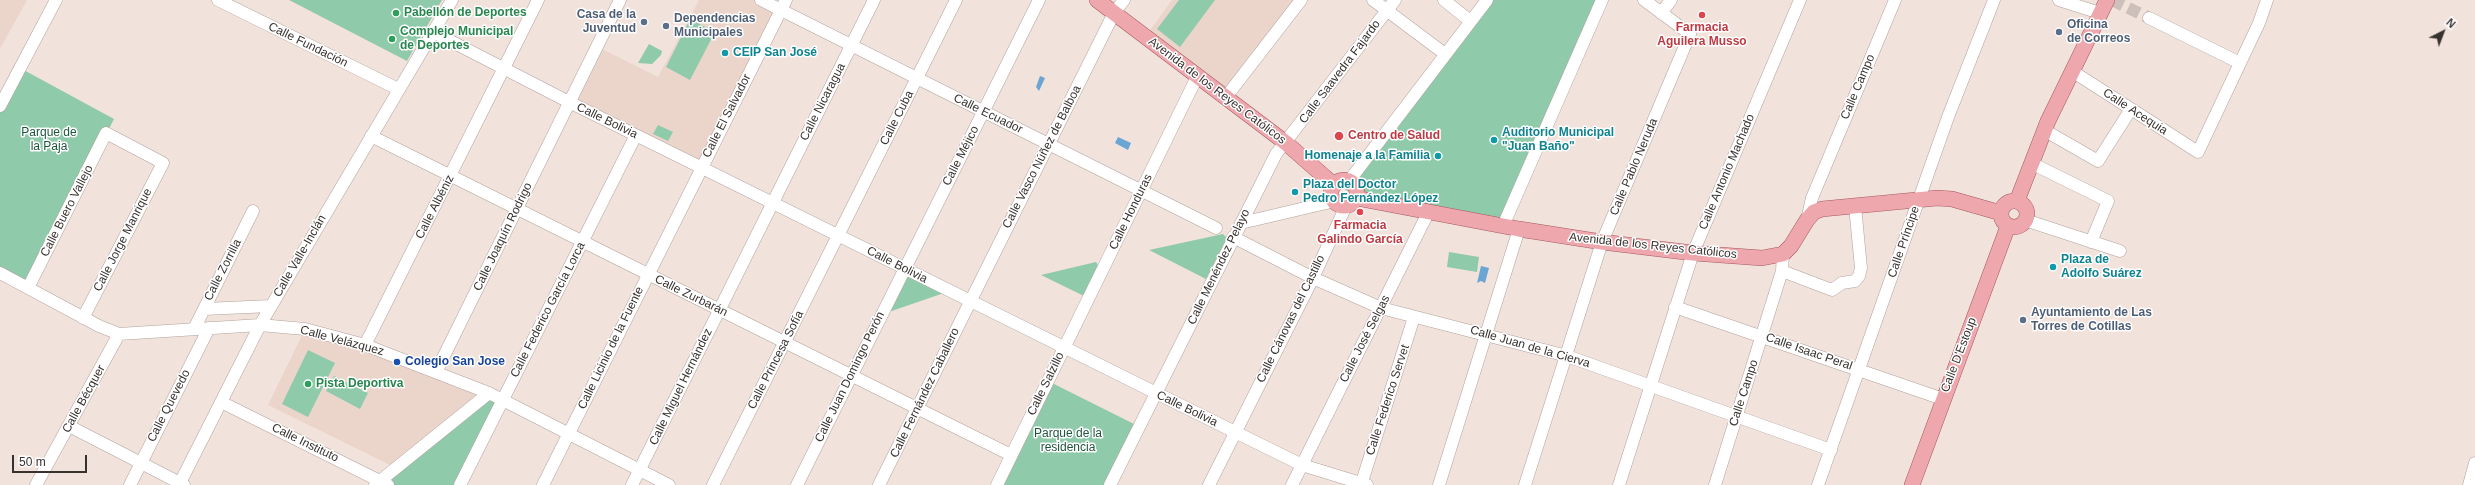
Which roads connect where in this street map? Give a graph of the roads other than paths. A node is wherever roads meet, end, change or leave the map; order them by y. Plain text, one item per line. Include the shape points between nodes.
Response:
1 (56, 0) edge
2 (218, 0) edge
3 (452, 0) edge
4 (538, 0) edge
5 (620, 0) edge
6 (761, 0) edge
7 (874, 0) edge
8 (956, 0) edge
9 (1039, 0) edge
10 (1097, 0) edge
11 (1124, 0) edge
12 (1301, 0) edge
13 (1374, 0) edge
14 (1395, 0) edge
15 (1444, 0) edge
16 (1486, 0) edge
17 (1602, 0) edge
18 (1644, 0) edge
19 (1671, 0) edge
20 (1800, 0) edge
21 (1895, 0) edge
22 (1994, 0) edge
23 (2059, 0) edge
24 (2267, 0) edge
25 (783, 5) edge
26 (2104, 7) edge
27 (1387, 10) junction
28 (1114, 13) junction
29 (1661, 13) junction
30 (2149, 18) tunnel mouth
31 (1470, 20) junction
32 (433, 32) junction
33 (851, 47) junction
34 (1445, 54) junction
35 (2240, 64) junction
36 (504, 68) junction
37 (2072, 71) junction
38 (1197, 77) junction
39 (917, 80) junction
40 (398, 89) junction
41 (1226, 97) junction
42 (569, 102) junction
43 (0, 106) edge
44 (2131, 109) junction
45 (983, 111) junction
46 (2044, 130) junction
47 (106, 133) joint
48 (636, 135) junction
49 (370, 136) junction
50 (1286, 143) junction
51 (1049, 144) junction
52 (2031, 163) junction
53 (700, 168) junction
54 (450, 177) junction
55 (1349, 181) junction
56 (1334, 185) junction
57 (1141, 191) junction
58 (1919, 199) junction
59 (2017, 201) junction
60 (1346, 202) junction
61 (772, 203) junction
62 (1855, 206) junction
63 (516, 210) junction
64 (253, 211) dead end
65 (1428, 213) junction
66 (2001, 213) junction
67 (1807, 220) junction
68 (2026, 220) junction
69 (1241, 223) junction
70 (1503, 226) junction
71 (2008, 226) junction
72 (1216, 228) dead end
73 (1519, 230) junction
74 (838, 235) junction
75 (1233, 238) junction
76 (582, 242) junction
77 (1602, 242) junction
78 (2091, 242) junction
79 (2120, 251) dead end
80 (1693, 253) junction
81 (1783, 254) junction
82 (904, 268) junction
83 (1782, 270) junction
84 (0, 273) edge
85 (647, 275) junction
86 (1313, 278) junction
87 (28, 288) junction
88 (970, 301) junction
89 (271, 306) junction
90 (1675, 307) junction
91 (1381, 308) junction
92 (204, 309) junction
93 (719, 310) junction
94 (1414, 317) junction
95 (83, 318) junction
96 (260, 325) junction
97 (209, 328) junction
98 (194, 329) junction
99 (119, 334) junction
100 (1486, 334) junction
101 (1762, 336) junction
102 (784, 343) junction
103 (365, 345) junction
104 (1064, 348) junction
105 (1567, 356) junction
106 (1859, 370) junction
107 (436, 372) junction
108 (851, 376) junction
109 (1651, 386) junction
110 (489, 393) junction
111 (1156, 394) junction
112 (1942, 399) junction
113 (502, 400) junction
114 (221, 402) junction
115 (917, 408) junction
116 (1737, 416) junction
117 (69, 426) junction
118 (1235, 432) junction
119 (568, 433) junction
120 (1831, 450) junction
121 (1012, 455) junction
122 (141, 462) junction
123 (2475, 463) edge
124 (1302, 465) junction
125 (640, 470) junction
126 (181, 484) edge
127 (381, 484) edge
128 (1363, 484) edge
129 (36, 485) edge
130 (130, 485) edge
131 (460, 485) edge
132 (543, 485) edge
133 (632, 485) edge
134 (669, 485) edge
135 (713, 485) edge
136 (797, 485) edge
137 (879, 485) edge
138 (997, 485) edge
139 (1110, 485) edge
140 (1209, 485) edge
141 (1292, 485) edge
142 (1439, 485) edge
143 (1525, 485) edge
144 (1618, 485) edge
145 (1715, 485) edge
146 (1818, 485) edge
147 (1912, 485) edge
148 (2469, 485) edge

1 - 43 street
2 - 40 street, Calle Fundación
3 - 32 street, Calle Valle-Inclán
4 - 36 street, Calle Albéniz
5 - 42 street, Calle Joaquín Rodrigo
6 - 25 street, Calle Ecuador
7 - 33 street, Calle Nicaragua
8 - 39 street, Calle Cuba
9 - 45 street, Calle Méjico
10 - 28 main road, Avenida de los Reyes Católicos
11 - 28 street, Calle Vasco Núñez de Balboa
12 - 41 street
13 - 27 street
14 - 27 street, Calle Saavedra Fajardo
15 - 31 street
16 - 31 street
17 - 70 street
18 - 29 street
19 - 29 street
20 - 80 street, Calle Antonio Machado
21 - 67 street, Calle Campo via 1812,198
22 - 58 street, Calle Príncipe
23 - 26 street
24 - 35 street
25 - 33 street, Calle Ecuador
25 - 53 street, Calle El Salvador
26 - 37 main road
27 - 34 street
27 - 50 street, Calle Saavedra Fajardo
28 - 38 main road, Avenida de los Reyes Católicos
28 - 51 street, Calle Vasco Núñez de Balboa
29 - 77 street, Calle Pablo Neruda via 1690,34
30 - 35 street
31 - 34 street
32 - 36 street, Calle Bolivia
32 - 40 street, Calle Valle-Inclán
33 - 39 street, Calle Ecuador
33 - 61 street, Calle Nicaragua
34 - 55 street
35 - 44 street, Calle Acequia via 2198,152
36 - 42 street, Calle Bolivia
36 - 54 street, Calle Albéniz
37 - 44 street, Calle Acequia
37 - 46 main road
38 - 41 main road, Avenida de los Reyes Católicos
38 - 57 street, Calle Honduras
39 - 45 street, Calle Ecuador
39 - 74 street, Calle Cuba
40 - 49 street, Calle Valle-Inclán
41 - 50 main road, Avenida de los Reyes Católicos
42 - 48 street, Calle Bolivia
42 - 63 street, Calle Joaquín Rodrigo
44 - 46 street via 2098,161
45 - 51 street, Calle Ecuador
45 - 82 street, Calle Méjico
46 - 52 main road
47 - 87 street, Calle Buero Vallejo
47 - 95 street, Calle Jorge Manrique via 163,163
48 - 53 street, Calle Bolivia
48 - 76 street, Calle Federico García Lorca
49 - 54 street, Calle Zurbarán
49 - 89 street, Calle Valle-Inclán
50 - 56 main road, Avenida de los Reyes Católicos
50 - 69 street, Calle Menéndez Pelayo via 1276,154
51 - 57 street, Calle Ecuador
51 - 88 street, Calle Vasco Núñez de Balboa
52 - 59 main road
52 - 78 street via 2108,200
53 - 61 street, Calle Bolivia
53 - 85 street, Calle Licinio de la Fuente
54 - 63 street, Calle Zurbarán
54 - 103 street, Calle Albéniz
55 - 56 main road via 1341,181
55 - 60 main road via 1355,186
56 - 60 main road via 1332,193
57 - 72 street, Calle Ecuador
57 - 104 street, Calle Honduras
58 - 62 main road
58 - 66 main road via 1952,199
58 - 106 street, Calle Príncipe
59 - 66 main road via 2005,204
59 - 68 main road via 2026,209
60 - 65 main road, Avenida de los Reyes Católicos
60 - 69 street
60 - 86 street, Calle Cánovas del Castillo
61 - 74 street, Calle Bolivia
61 - 93 street, Calle Miguel Hernández
62 - 67 main road via 1814,212
62 - 83 street via 1861,268 1860,276 1855,281 1842,283 1832,290
63 - 76 street, Calle Zurbarán
63 - 107 street, Calle Joaquín Rodrigo
64 - 92 street, Calle Zorrilla
65 - 70 main road, Avenida de los Reyes Católicos
65 - 91 street, Calle José Selgas
66 - 71 main road via 2002,220
67 - 81 main road
68 - 71 main road via 2017,227
68 - 78 street
69 - 75 street, Calle Menéndez Pelayo
70 - 73 main road, Avenida de los Reyes Católicos
71 - 112 main road, Calle D'Estoup
73 - 77 main road, Avenida de los Reyes Católicos
73 - 100 street
74 - 82 street, Calle Bolivia
74 - 102 street, Calle Princesa Sofía
75 - 86 street, Calle Juan de la Cierva
75 - 111 street, Calle Menéndez Pelayo
76 - 85 street, Calle Zurbarán
76 - 113 street, Calle Federico García Lorca
77 - 80 main road, Avenida de los Reyes Católicos
77 - 105 street, Calle Pablo Neruda
78 - 79 street
80 - 81 main road, Avenida de los Reyes Católicos via 1762,258
80 - 90 street, Calle Antonio Machado
81 - 83 street, Calle Campo
82 - 88 street, Calle Bolivia
82 - 108 street, Calle Juan Domingo Perón
83 - 101 street, Calle Campo
84 - 87 street, Calle Velázquez
85 - 93 street, Calle Zurbarán
85 - 119 street, Calle Licinio de la Fuente
86 - 91 street, Calle Juan de la Cierva
86 - 118 street, Calle Cánovas del Castillo
87 - 95 street, Calle Velázquez
88 - 104 street, Calle Bolivia
88 - 115 street, Calle Fernández Caballero
89 - 92 street
89 - 96 street, Calle Valle-Inclán
90 - 101 street, Calle Isaac Peral
90 - 109 street, Calle Antonio Machado
91 - 94 street, Calle Juan de la Cierva
91 - 124 street, Calle José Selgas
92 - 98 street, Calle Zorrilla
93 - 102 street, Calle Zurbarán
93 - 125 street, Calle Miguel Hernández
94 - 100 street, Calle Juan de la Cierva
94 - 128 street, Calle Federico Servet
95 - 99 street, Calle Velázquez
96 - 97 street, Calle Velázquez
96 - 103 street, Calle Velázquez via 305,329
96 - 114 street, Calle Valle-Inclán
97 - 98 street, Calle Velázquez
97 - 122 street, Calle Quevedo
98 - 99 street, Calle Velázquez
99 - 117 street, Calle Bécquer
100 - 105 street, Calle Juan de la Cierva
100 - 142 street
101 - 106 street, Calle Isaac Peral
101 - 116 street, Calle Campo
102 - 108 street, Calle Zurbarán
102 - 135 street, Calle Princesa Sofía
103 - 107 street, Calle Velázquez
104 - 111 street, Calle Bolivia
104 - 121 street, Calle Salzillo
105 - 109 street, Calle Juan de la Cierva
105 - 143 street, Calle Pablo Neruda
106 - 112 street, Calle Isaac Peral
106 - 120 street, Calle Príncipe
107 - 110 street, Calle Velázquez
108 - 115 street, Calle Zurbarán
108 - 136 street, Calle Juan Domingo Perón
109 - 116 street, Calle Juan de la Cierva
109 - 144 street, Calle Antonio Machado
110 - 113 street, Calle Velázquez
110 - 127 street
111 - 118 street, Calle Bolivia
111 - 139 street, Calle Menéndez Pelayo
112 - 147 main road, Calle D'Estoup
113 - 119 street, Calle Velázquez
113 - 131 street, Calle Federico García Lorca
114 - 126 street, Calle Valle-Inclán
114 - 127 street, Calle Instituto
115 - 121 street, Calle Zurbarán
115 - 137 street, Calle Fernández Caballero
116 - 120 street, Calle Juan de la Cierva
116 - 145 street, Calle Campo
117 - 122 street
117 - 129 street, Calle Bécquer
118 - 124 street, Calle Bolivia
118 - 140 street, Calle Cánovas del Castillo
119 - 125 street, Calle Velázquez
119 - 132 street, Calle Licinio de la Fuente
120 - 146 street, Calle Príncipe
121 - 138 street, Calle Salzillo
122 - 126 street
122 - 130 street, Calle Quevedo
123 - 148 street
124 - 128 street, Calle Bolivia
124 - 141 street, Calle José Selgas
125 - 133 street, Calle Miguel Hernández
125 - 134 street, Calle Velázquez

